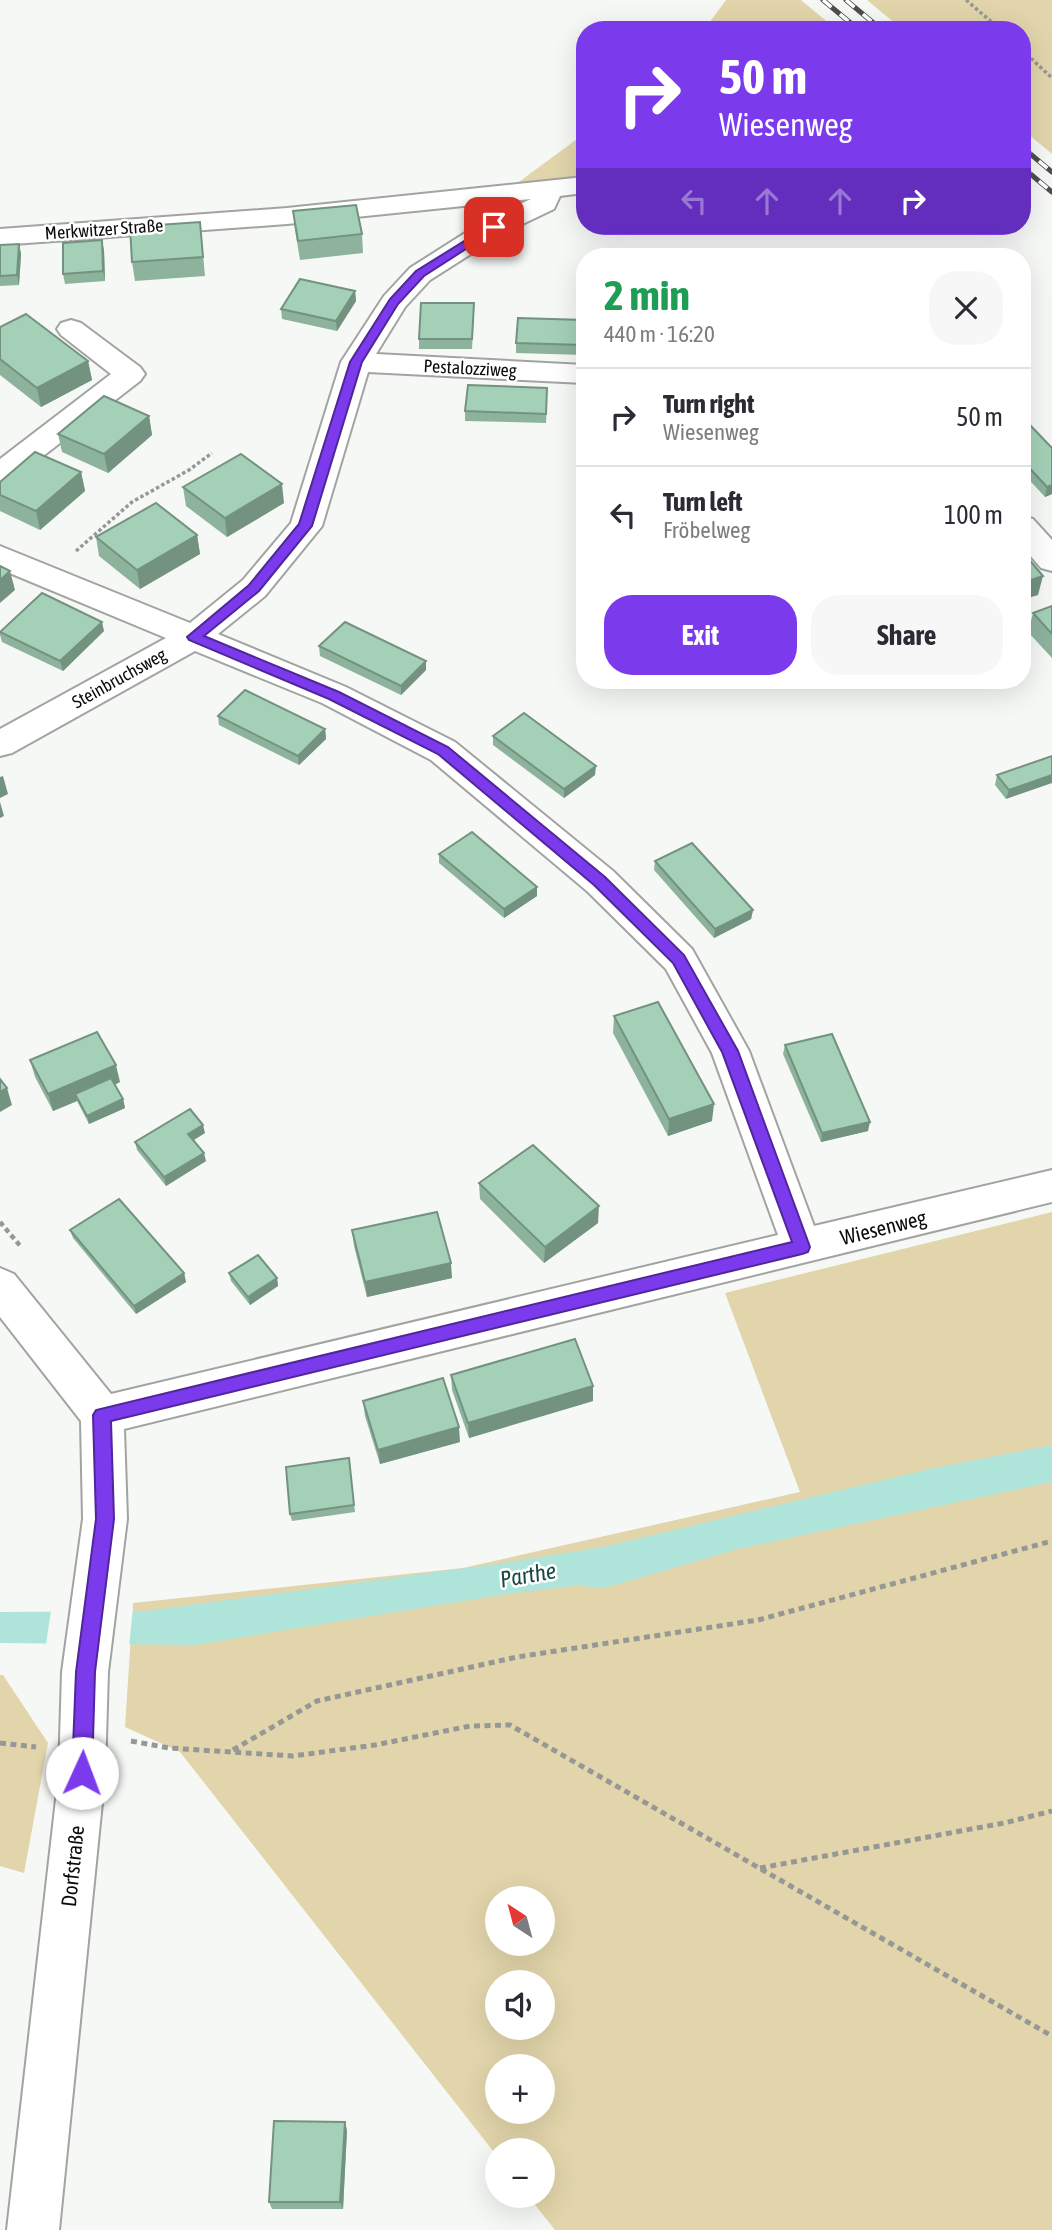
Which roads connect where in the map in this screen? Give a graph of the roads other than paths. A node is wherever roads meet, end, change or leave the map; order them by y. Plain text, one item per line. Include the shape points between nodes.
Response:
1 (576, 186) edge
2 (550, 190) junction
3 (0, 237) edge
4 (71, 329) dead end
5 (356, 362) junction
6 (576, 374) edge
7 (0, 474) edge
8 (1031, 536) edge
9 (0, 558) edge
10 (1052, 560) edge
11 (194, 637) junction
12 (0, 744) edge
13 (1052, 1186) edge
14 (802, 1247) junction
15 (0, 1286) edge
16 (102, 1415) junction
17 (33, 2230) edge

1 - 2 street, Merkwitzer Straße
2 - 3 street, Merkwitzer Straße via 287,216
2 - 5 street, Steinbruchsweg via 544,203 494,227 420,274 394,302
4 - 7 street via 130,374
5 - 6 street, Pestalozziweg
5 - 11 street, Steinbruchsweg via 306,526 254,588
8 - 10 street
9 - 11 street
11 - 12 street, Steinbruchsweg
11 - 14 street via 334,695 443,751 600,881 679,959 730,1051
13 - 14 street, Wiesenweg
14 - 16 street, Wiesenweg
15 - 16 street
16 - 17 street, Dorfstraße via 105,1519 85,1672 82,1773

